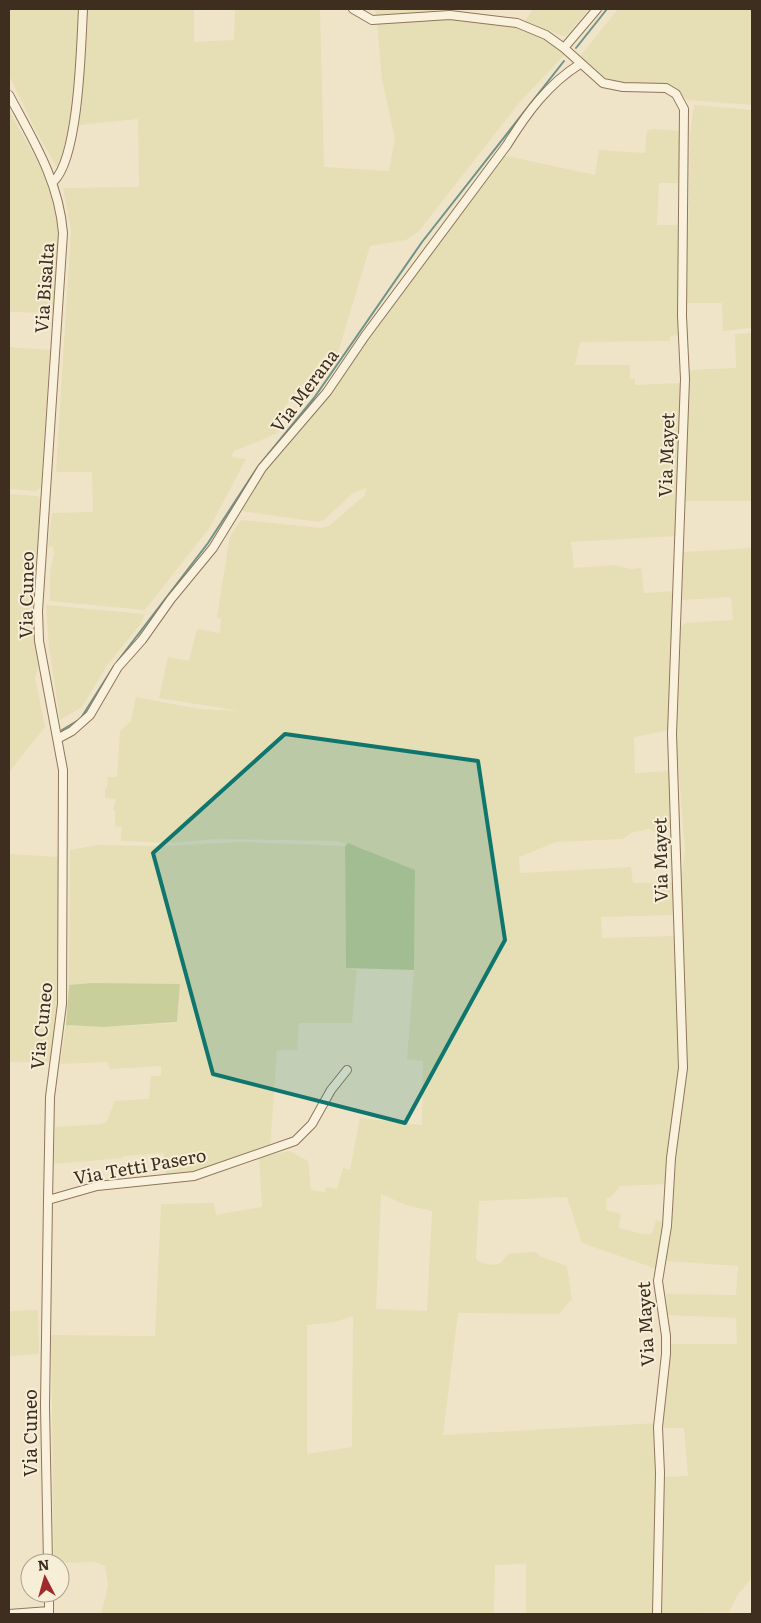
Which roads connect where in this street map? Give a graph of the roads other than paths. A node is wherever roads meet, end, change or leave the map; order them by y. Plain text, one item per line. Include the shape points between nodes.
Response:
1 (83, 9) edge
2 (353, 9) edge
3 (597, 9) edge
4 (564, 48) junction
5 (580, 64) junction
6 (9, 95) edge
7 (54, 181) junction
8 (46, 495) joint
9 (59, 738) junction
10 (348, 1070) dead end
11 (48, 1200) junction
12 (48, 1553) edge
13 (49, 1613) edge
14 (9, 1614) edge
15 (657, 1614) edge

1 - 7 street via 74,123 59,176
2 - 4 street via 372,20 450,15 502,20 536,29
3 - 4 street
4 - 5 street
5 - 9 street, Via Merana via 555,82 525,115 327,392 262,468 213,548 118,667 90,715
5 - 15 street, Via Mayet via 603,83 666,88 683,104 684,379 672,734 683,1068 667,1226 658,1281 666,1354 658,1427
6 - 7 street, Via Bisalta
7 - 8 street, Via Bisalta via 64,233
8 - 9 street, Via Cuneo via 39,634
9 - 11 street, Via Cuneo via 63,770 62,1004 50,1097
10 - 11 street, Via Tetti Pasero via 331,1090 312,1124 295,1141 194,1176 97,1186
11 - 12 street, Via Cuneo via 45,1406
13 - 14 street

